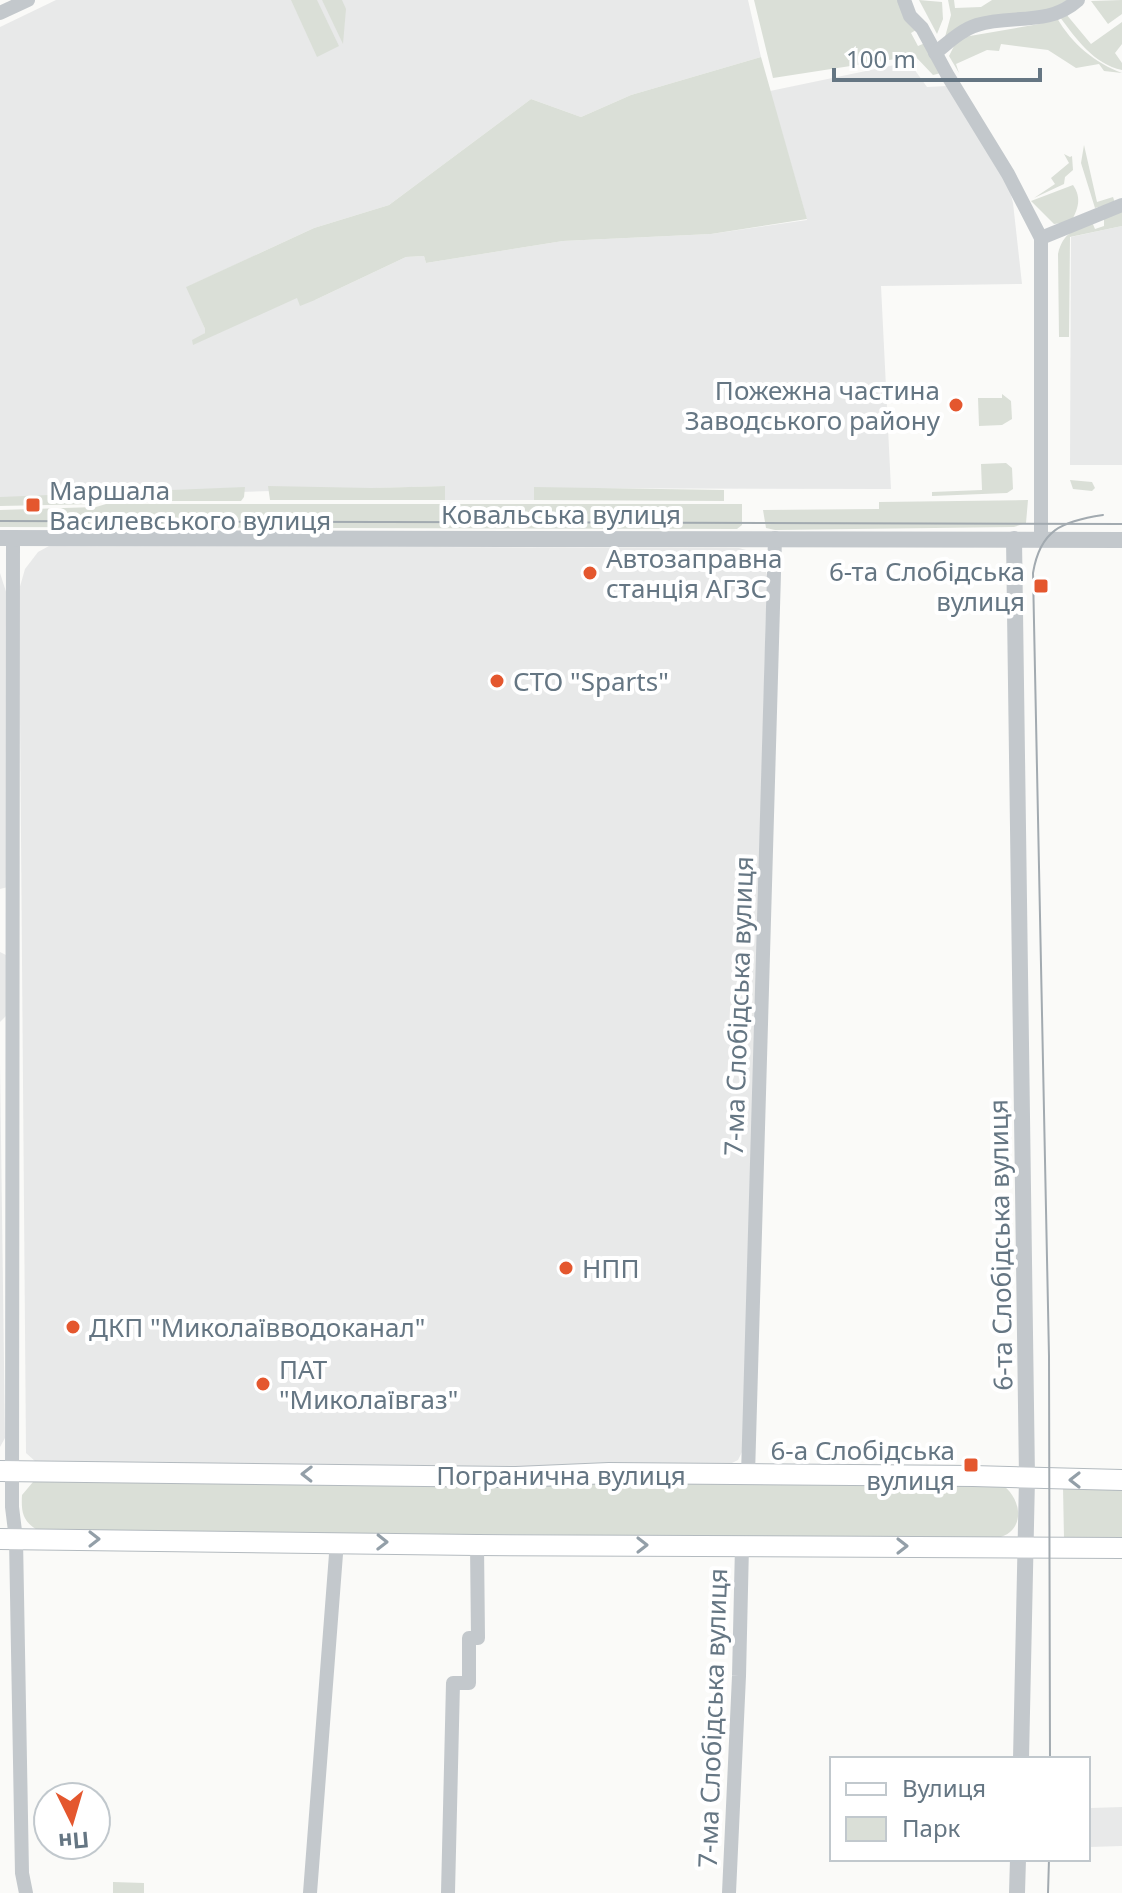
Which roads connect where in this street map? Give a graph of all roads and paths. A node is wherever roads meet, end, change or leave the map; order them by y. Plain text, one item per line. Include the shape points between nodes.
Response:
1 (28, 0) edge
2 (904, 0) edge
3 (1078, 0) edge
4 (0, 13) edge
5 (935, 53) junction
6 (1122, 205) edge
7 (1041, 238) junction
8 (6, 538) edge
9 (775, 538) junction
10 (1014, 539) junction
11 (1041, 539) junction
12 (1122, 540) edge
13 (6, 1471) edge
14 (748, 1475) junction
15 (1027, 1478) junction
16 (1122, 1480) edge
17 (8, 1539) edge
18 (337, 1541) junction
19 (477, 1545) junction
20 (742, 1546) junction
21 (1027, 1547) junction
22 (1122, 1548) edge
23 (1021, 1757) edge
24 (1018, 1861) edge
25 (26, 1893) edge
26 (310, 1893) edge
27 (448, 1893) edge
28 (729, 1893) edge
29 (1017, 1893) edge

1 - 4 street
2 - 5 street
3 - 5 street via 1039,18 975,25
5 - 7 street
6 - 7 street
7 - 11 street
8 - 9 street, Ковальська вулиця
8 - 13 street
9 - 10 street, Ковальська вулиця
9 - 14 street, 7-ма Слобідська вулиця
10 - 11 street, Ковальська вулиця
10 - 15 street, 6-та Слобідська вулиця
11 - 12 street, Ковальська вулиця
14 -> 13 main road, Погранична вулиця
13 - 17 street via 12,1525
14 - 15 main road, Погранична вулиця
16 -> 15 main road, Погранична вулиця
15 - 21 street, 6-та Слобідська вулиця
17 -> 18 main road
17 - 25 street
18 -> 19 main road
18 - 26 street
19 -> 20 main road
19 - 27 street via 478,1638 469,1638 469,1683 453,1683
20 -> 21 main road
20 - 28 street, 7-ма Слобідська вулиця
21 - 22 main road
21 - 23 street, 6-та Слобідська вулиця
24 - 29 street

